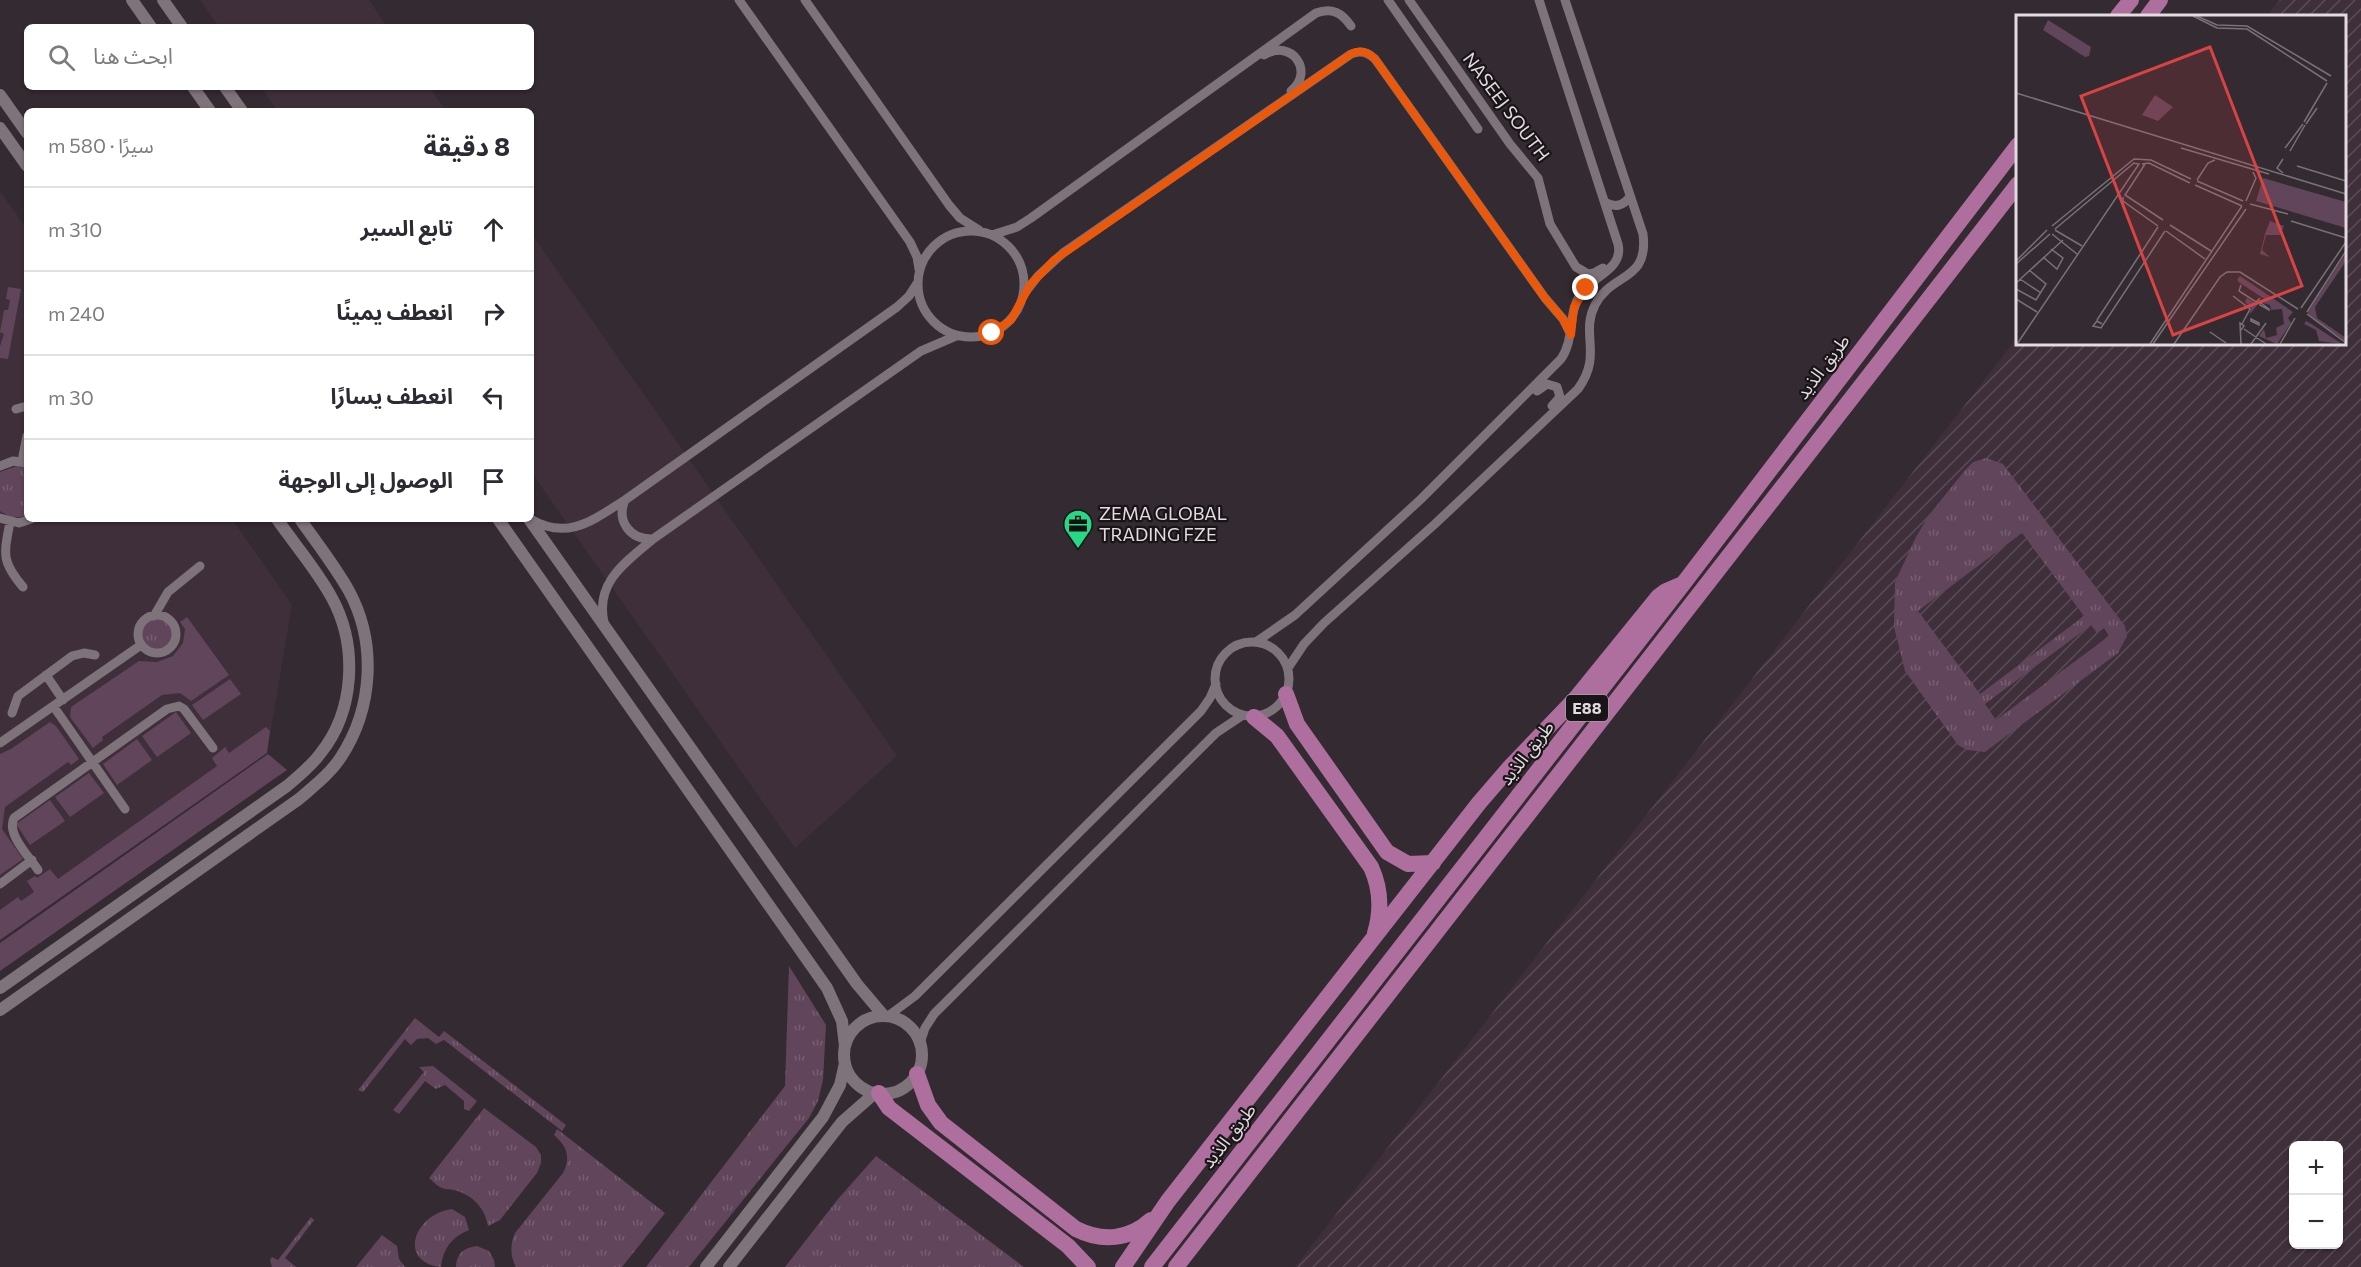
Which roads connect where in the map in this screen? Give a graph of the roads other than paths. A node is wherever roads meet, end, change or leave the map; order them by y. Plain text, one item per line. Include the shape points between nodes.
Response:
1 (132, 0) edge
2 (163, 0) edge
3 (739, 0) edge
4 (805, 0) edge
5 (1388, 0) edge
6 (1409, 0) edge
7 (1539, 0) edge
8 (1565, 0) edge
9 (2131, 0) edge
10 (2160, 0) edge
11 (2119, 15) edge
12 (2149, 15) edge
13 (149, 24) edge
14 (180, 24) edge
15 (1351, 26) dead end
16 (1244, 65) junction
17 (195, 90) edge
18 (227, 90) edge
19 (0, 94) edge
20 (208, 108) edge
21 (240, 108) edge
22 (1271, 110) junction
23 (0, 128) edge
24 (24, 129) edge
25 (1478, 129) dead end
26 (2016, 148) edge
27 (24, 162) edge
28 (2016, 187) edge
29 (1630, 196) junction
30 (1605, 202) junction
31 (1613, 225) junction
32 (981, 231) junction
33 (992, 234) junction
34 (918, 278) junction
35 (1024, 294) junction
36 (1571, 335) junction
37 (956, 336) junction
38 (1515, 405) junction
39 (24, 407) edge
40 (16, 409) dead end
41 (1534, 429) junction
42 (24, 462) edge
43 (0, 466) edge
44 (625, 500) junction
45 (0, 518) edge
46 (24, 521) edge
47 (534, 521) edge
48 (10, 522) junction
49 (279, 522) edge
50 (302, 522) edge
51 (500, 522) edge
52 (532, 522) edge
53 (653, 539) junction
54 (200, 566) dead end
55 (1683, 584) junction
56 (23, 586) dead end
57 (154, 616) junction
58 (604, 624) junction
59 (1256, 642) junction
60 (141, 645) junction
61 (95, 655) dead end
62 (1288, 668) junction
63 (46, 675) junction
64 (1216, 684) junction
65 (1286, 694) junction
66 (63, 700) junction
67 (54, 706) junction
68 (12, 713) dead end
69 (1248, 716) junction
70 (0, 743) edge
71 (213, 747) dead end
72 (92, 762) junction
73 (125, 808) dead end
74 (32, 860) junction
75 (1433, 863) junction
76 (38, 870) dead end
77 (0, 884) edge
78 (1373, 938) junction
79 (0, 988) edge
80 (0, 1010) edge
81 (886, 1016) junction
82 (920, 1043) junction
83 (845, 1046) junction
84 (845, 1063) junction
85 (916, 1074) junction
86 (877, 1093) junction
87 (1168, 1201) junction
88 (1186, 1259) edge
89 (706, 1267) edge
90 (729, 1267) edge
91 (1088, 1267) edge
92 (1123, 1267) edge
93 (1152, 1267) edge
94 (1176, 1267) edge

1 - 13 street
2 - 14 street
3 - 34 street via 910,242 917,257
4 - 32 street via 949,205 960,218
5 - 25 street
6 - 31 street, NASEEJ SOUTH via 1509,144 1538,178 1550,224 1581,271 1594,273 1610,262 1614,251
7 - 30 street
8 - 29 street
9 - 11 highway
10 - 12 highway
15 - 16 street via 1336,12 1320,11
16 - 22 street via 1275,50 1290,52 1297,60 1301,69 1298,84 1278,99
16 - 33 street via 1031,218
17 - 20 street
18 - 21 street
19 - 24 street
22 - 35 street via 1054,260
22 - 36 street via 1351,54 1370,54
23 - 27 street
26 - 55 highway, طريق الذيد / E88
28 - 88 highway, E88
29 - 30 street via 1617,206
29 - 41 street via 1643,234 1642,260 1599,298 1592,311 1591,359 1582,384
30 - 31 street
31 - 36 street via 1620,248 1618,258 1581,294 1572,314
32 - 33 street
32 - 34 street via 958,232 937,243 928,252
33 - 35 street via 1009,246 1021,263
34 - 37 street via 925,311 938,327
34 - 44 street via 909,296 897,307
35 - 37 street via 1017,311 1002,328 982,337
36 - 38 street via 1561,359
37 - 53 street via 921,351
38 - 41 street via 1544,385 1557,387 1558,399
38 - 59 street via 1421,499 1295,615
39 - 40 street
41 - 62 street via 1324,623
42 - 43 street
44 - 47 street via 573,528 550,528
44 - 53 street via 625,526 640,538
45 - 48 street
46 - 48 street
48 - 56 street via 6,559 10,572
49 - 79 street via 332,598 345,630 350,665 348,689 334,734 305,771 287,786
50 - 80 street via 349,591 361,618 367,646 364,705 340,758 299,799
51 - 83 street via 827,988 840,1015
52 - 58 street
53 - 58 street via 619,567 607,584 602,604
54 - 57 street via 168,592
55 - 75 highway via 1658,597 1576,698 1494,785
55 - 93 highway, طريق الذيد / E88
57 - 60 street via 144,620 138,629
57 - 60 street via 165,617 172,623 174,642 159,653
58 - 81 street via 857,984
59 - 62 street via 1275,650
59 - 64 street via 1237,646 1224,656 1217,669
60 - 66 street
61 - 63 street via 72,656
62 - 65 street
63 - 66 street
63 - 68 street via 18,696
64 - 69 street via 1222,700 1235,712
64 - 81 street via 1201,711 915,996
65 - 69 street via 1277,708
65 - 75 highway via 1296,724 1387,852 1416,866
66 - 67 street
67 - 70 street
67 - 72 street
69 - 78 highway via 1277,736 1371,867 1380,897
69 - 82 street via 1216,733 934,1014
71 - 72 street via 179,705
72 - 73 street
72 - 74 street via 14,818 13,833
74 - 76 street
74 - 77 street
75 - 78 highway
78 - 87 highway
81 - 82 street via 908,1025
81 - 83 street via 869,1019 856,1027
82 - 85 street via 921,1059
83 - 84 street
84 - 86 street via 853,1079
84 - 89 street via 830,1107
85 - 86 street via 903,1088
85 - 87 highway via 928,1105 941,1124 1076,1229 1101,1238 1127,1235 1149,1221
86 - 90 street via 842,1122
86 - 91 highway via 889,1108 1068,1246
87 - 92 highway
88 - 94 highway, E88

